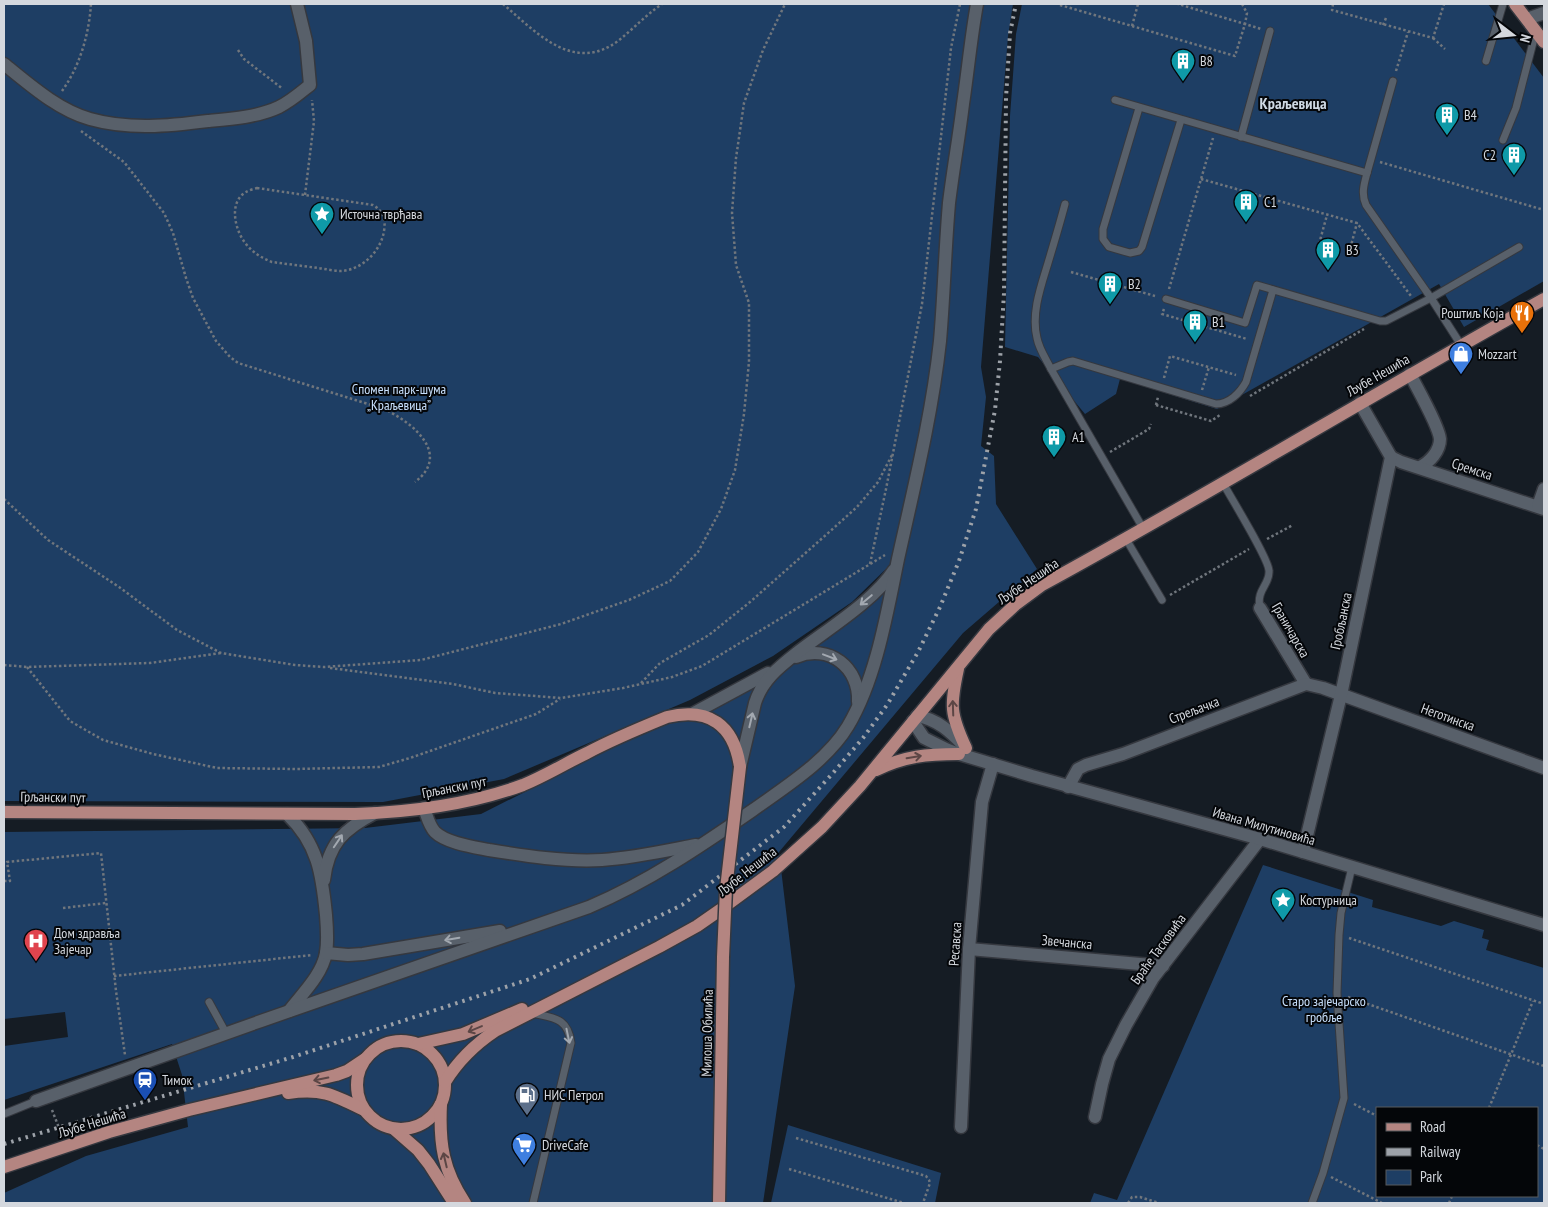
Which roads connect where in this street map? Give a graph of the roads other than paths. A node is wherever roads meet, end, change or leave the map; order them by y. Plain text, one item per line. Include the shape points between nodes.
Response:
1 (296, 4) edge
2 (977, 4) edge
3 (1503, 4) edge
4 (1515, 4) edge
5 (1544, 13) edge
6 (1527, 19) junction
7 (1270, 31) road end
8 (1536, 31) junction
9 (1544, 42) edge
10 (1486, 61) dead end
11 (4, 64) edge
12 (1393, 81) road end
13 (1115, 100) dead end
14 (1139, 108) junction
15 (1181, 120) junction
16 (1241, 137) junction
17 (1503, 140) dead end
18 (1367, 173) junction
19 (1065, 204) dead end
20 (1519, 247) dead end
21 (1273, 290) junction
22 (1431, 298) junction
23 (1166, 299) road end
24 (1544, 299) edge
25 (1461, 345) junction
26 (1051, 369) junction
27 (1410, 374) junction
28 (1360, 403) junction
29 (1392, 457) junction
30 (1420, 467) junction
31 (1223, 483) junction
32 (1544, 489) edge
33 (1541, 508) edge
34 (1144, 530) junction
35 (1126, 539) junction
36 (898, 563) junction
37 (1162, 600) road end
38 (1260, 608) joint
39 (784, 663) junction
40 (959, 666) junction
41 (1306, 684) junction
42 (1341, 695) junction
43 (857, 706) junction
44 (692, 714) junction
45 (915, 719) junction
46 (966, 753) junction
47 (993, 764) junction
48 (740, 767) junction
49 (1544, 768) edge
50 (871, 772) junction
51 (1068, 787) junction
52 (424, 808) junction
53 (4, 812) edge
54 (375, 813) junction
55 (287, 814) junction
56 (1260, 839) junction
57 (704, 844) junction
58 (1304, 852) junction
59 (1352, 867) junction
60 (323, 885) junction
61 (726, 889) joint
62 (535, 925) junction
63 (1544, 925) edge
64 (969, 949) junction
65 (326, 954) junction
66 (1162, 966) junction
67 (601, 976) junction
68 (209, 1002) dead end
69 (289, 1011) junction
70 (531, 1013) junction
71 (226, 1033) junction
72 (418, 1044) junction
73 (365, 1060) junction
74 (445, 1082) junction
75 (42, 1099) joint
76 (441, 1104) junction
77 (189, 1110) junction
78 (364, 1110) junction
79 (4, 1114) edge
80 (1095, 1117) dead end
81 (961, 1127) dead end
82 (394, 1129) junction
83 (4, 1167) edge
84 (719, 1179) junction
85 (454, 1203) edge
86 (465, 1203) edge
87 (533, 1203) edge
88 (714, 1203) edge
89 (719, 1203) edge
90 (1312, 1203) edge

1 - 11 street via 306,41 310,85 277,108 229,119 143,127 90,119 54,102
2 - 36 street via 950,202 940,341
3 - 10 lane
4 - 6 main road
5 - 6 street
6 - 8 main road
7 - 16 lane
8 - 9 main road
8 - 17 lane via 1516,108
12 - 18 lane
13 - 14 lane
14 - 15 lane
14 - 15 lane via 1102,234 1109,247 1130,253 1139,251
15 - 16 lane
16 - 18 lane
18 - 22 lane via 1363,194 1366,204
19 - 26 lane via 1036,311 1037,338
20 - 22 lane
21 - 22 lane via 1384,321
21 - 23 lane via 1256,285 1246,323
21 - 26 lane via 1246,382 1232,398 1221,404 1073,361
22 - 25 lane
24 - 25 main road, Љубе Нешића
25 - 27 main road, Љубе Нешића
26 - 34 lane
27 - 28 main road, Љубе Нешића
27 - 30 street via 1440,438 1436,453
28 - 29 street
28 - 31 main road, Љубе Нешића
29 - 30 street, Сремска
29 - 42 street, Гробљанска
30 - 33 street, Сремска
31 - 34 main road, Љубе Нешића
31 - 38 lane, Граничарска via 1270,571 1260,593
32 - 33 street
34 - 35 main road, Љубе Нешића
35 - 37 lane
35 - 40 main road, Љубе Нешића via 1042,585 1015,605 989,629
36 -> 39 street via 882,587
36 - 43 street via 874,660
38 - 41 street, Граничарска
39 -> 43 street via 808,653 835,658 849,669 855,680
39 - 44 street
48 -> 39 street via 758,695 766,680
40 - 45 main road, Љубе Нешића
46 -> 40 main road via 953,717 952,702
41 - 42 street
41 - 51 street, Стрељачка via 1086,765 1078,769
42 - 49 street, Неготинска
42 - 58 street, Гробљанска
43 - 57 street via 842,735 819,760
44 - 48 main road, Грљански пут via 711,719 725,729 735,744
44 - 52 main road, Грљански пут via 667,716 513,788 466,802
45 - 46 street, Ивана Милутиновића via 939,724 950,732
45 - 46 street, Ивана Милутиновића via 924,738 946,749
45 - 50 main road, Љубе Нешића
46 - 47 street, Ивана Милутиновића
50 -> 46 main road via 905,758
47 - 51 street, Ивана Милутиновића
47 - 64 street, Ресавска via 982,802
48 - 61 main road, Грљански пут, bridge
50 - 67 main road, Љубе Нешића via 822,827 759,882 697,926
51 - 56 street, Ивана Милутиновића
52 - 54 main road, Грљански пут
52 - 57 street via 434,832 451,841 543,858 631,858
53 - 55 main road, Грљански пут
54 - 55 main road, Грљански пут
60 -> 54 street via 327,861 337,841 350,827
55 - 60 street via 308,838
56 - 58 street, Ивана Милутиновића
56 - 66 street, Браће Тасковића
57 - 62 street via 616,896
58 - 59 street, Ивана Милутиновића
59 - 63 street, Ивана Милутиновића
59 - 90 lane via 1339,935 1337,993 1344,1098
60 - 65 street
61 - 84 main road, Милоша Обилића, bridge
62 -> 65 street via 363,954
62 - 69 street
64 - 66 street, Звечанска
64 - 81 street, Ресавска
65 - 69 street via 313,980
66 - 80 street, Браће Тасковића via 1109,1059
67 - 70 main road
67 -> 72 main road via 463,1034
68 - 71 lane
69 - 71 street
70 - 74 main road via 472,1048
70 -> 87 lane via 557,1019 564,1024 571,1043
71 - 75 street
72 - 73 main road via 403,1041 387,1043
72 - 74 main road via 438,1061
73 -> 77 main road, Љубе Нешића via 336,1075
73 - 78 main road via 357,1088
74 - 76 main road
75 - 79 lane
76 - 82 main road via 420,1126
86 -> 76 main road via 446,1164 440,1139
77 - 78 main road, Љубе Нешића via 308,1091 324,1092
77 - 83 main road, Љубе Нешића via 109,1132
78 - 82 main road via 375,1122
82 - 85 main road via 418,1150
84 - 88 main road, Милоша Обилића
84 - 89 main road, Милоша Обилића

